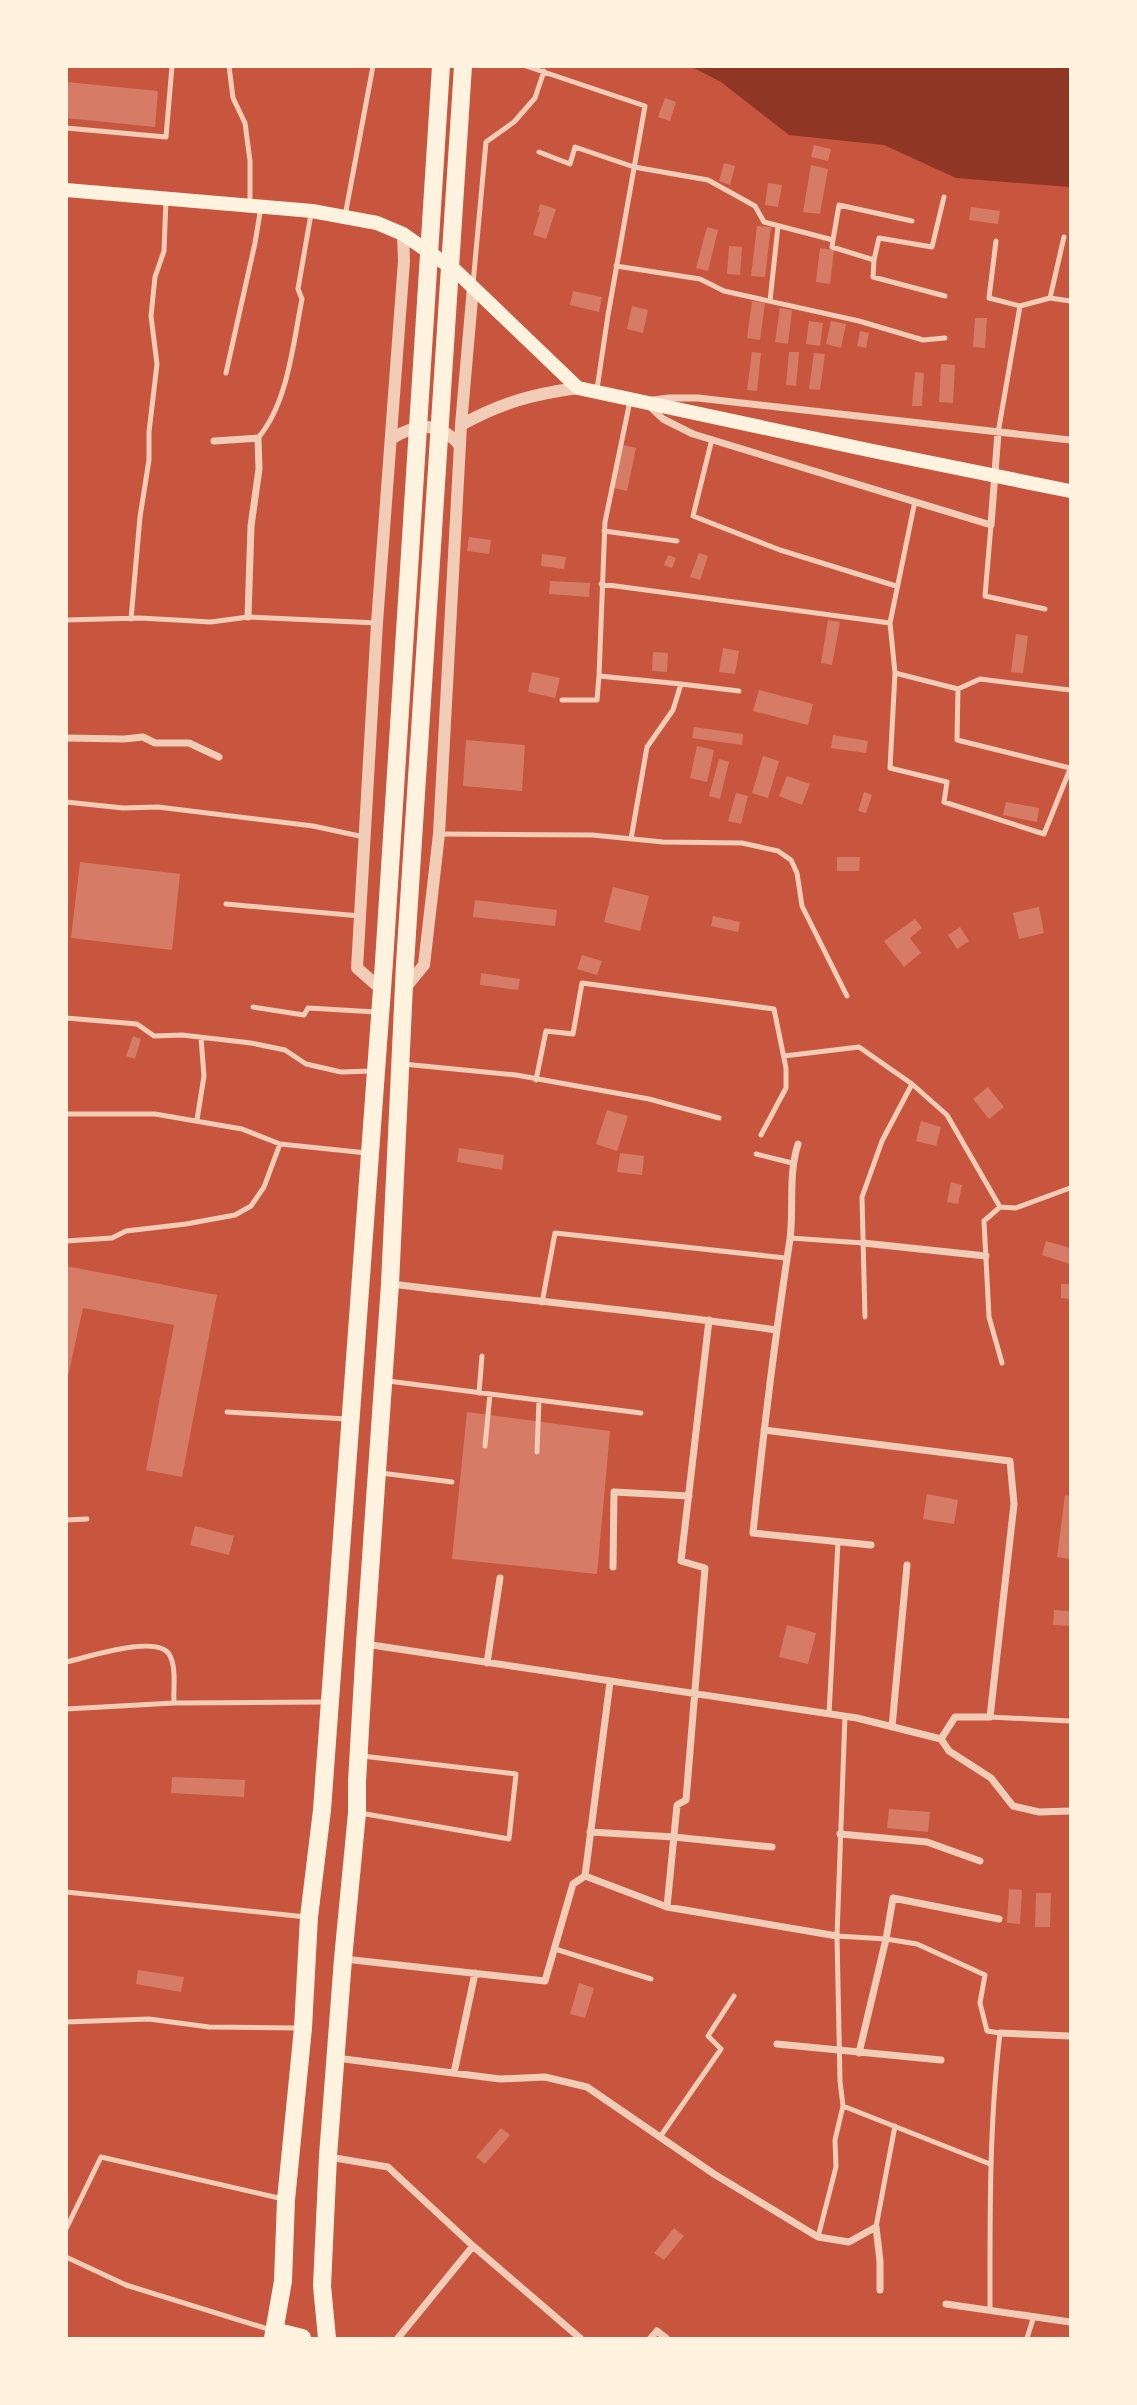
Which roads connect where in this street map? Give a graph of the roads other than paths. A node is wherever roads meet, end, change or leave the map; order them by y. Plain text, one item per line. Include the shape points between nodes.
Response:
1 (172, 66) edge
2 (229, 66) edge
3 (373, 66) edge
4 (441, 66) edge
5 (463, 66) edge
6 (526, 66) edge
7 (544, 71) junction
8 (66, 128) edge
9 (539, 152) dead end
10 (634, 167) junction
11 (66, 190) edge
12 (944, 197) dead end
13 (166, 199) junction
14 (256, 206) junction
15 (312, 211) junction
16 (345, 216) junction
17 (912, 221) dead end
18 (778, 226) junction
19 (403, 233) junction
20 (1064, 237) dead end
21 (833, 240) junction
22 (996, 241) dead end
23 (874, 260) junction
24 (616, 265) junction
25 (473, 287) junction
26 (945, 296) dead end
27 (1051, 298) junction
28 (769, 301) junction
29 (1070, 301) edge
30 (1020, 306) junction
31 (945, 338) dead end
32 (226, 373) dead end
33 (578, 388) junction
34 (597, 392) junction
35 (638, 400) junction
36 (461, 425) junction
37 (998, 433) junction
38 (258, 438) junction
39 (391, 439) junction
40 (712, 439) junction
41 (1070, 440) edge
42 (214, 441) dead end
43 (460, 446) junction
44 (1070, 491) edge
45 (915, 501) junction
46 (991, 524) junction
47 (604, 531) junction
48 (677, 541) dead end
49 (601, 584) junction
50 (896, 586) junction
51 (1045, 609) dead end
52 (248, 617) junction
53 (131, 618) junction
54 (66, 620) edge
55 (377, 623) junction
56 (890, 623) junction
57 (895, 673) junction
58 (599, 676) junction
59 (681, 684) junction
60 (958, 689) junction
61 (1070, 690) edge
62 (739, 691) dead end
63 (562, 701) dead end
64 (66, 738) edge
65 (219, 757) dead end
66 (1070, 769) edge
67 (66, 802) edge
68 (439, 834) junction
69 (364, 837) junction
70 (631, 839) junction
71 (226, 904) dead end
72 (360, 916) junction
73 (405, 988) junction
74 (381, 989) junction
75 (847, 996) dead end
76 (253, 1007) dead end
77 (379, 1012) junction
78 (66, 1018) edge
79 (201, 1038) junction
80 (784, 1056) junction
81 (400, 1064) junction
82 (375, 1071) junction
83 (536, 1080) junction
84 (912, 1084) junction
85 (66, 1114) edge
86 (719, 1118) dead end
87 (197, 1120) junction
88 (761, 1135) dead end
89 (280, 1144) junction
90 (798, 1144) dead end
91 (369, 1153) junction
92 (756, 1154) dead end
93 (792, 1163) junction
94 (1070, 1188) edge
95 (1000, 1207) junction
96 (790, 1238) junction
97 (66, 1241) edge
98 (863, 1243) junction
99 (986, 1256) junction
100 (786, 1258) junction
101 (390, 1284) junction
102 (542, 1303) junction
103 (865, 1317) dead end
104 (709, 1320) junction
105 (776, 1330) junction
106 (482, 1356) dead end
107 (1002, 1363) dead end
108 (385, 1381) junction
109 (479, 1393) junction
110 (490, 1394) junction
111 (539, 1400) junction
112 (227, 1412) dead end
113 (641, 1413) dead end
114 (350, 1420) junction
115 (764, 1430) junction
116 (485, 1446) dead end
117 (537, 1452) dead end
118 (378, 1472) junction
119 (452, 1482) dead end
120 (689, 1496) junction
121 (88, 1519) dead end
122 (66, 1520) edge
123 (838, 1542) junction
124 (871, 1545) dead end
125 (907, 1565) dead end
126 (613, 1567) dead end
127 (500, 1578) dead end
128 (365, 1644) junction
129 (66, 1662) edge
130 (487, 1663) junction
131 (610, 1682) junction
132 (696, 1694) junction
133 (329, 1702) junction
134 (174, 1703) junction
135 (66, 1709) edge
136 (829, 1714) junction
137 (845, 1716) junction
138 (990, 1717) junction
139 (1070, 1721) edge
140 (892, 1727) junction
141 (941, 1739) junction
142 (359, 1756) junction
143 (324, 1777) junction
144 (357, 1782) junction
145 (1070, 1811) edge
146 (357, 1813) junction
147 (590, 1832) junction
148 (840, 1834) junction
149 (674, 1837) junction
150 (772, 1847) dead end
151 (980, 1861) dead end
152 (584, 1876) junction
153 (66, 1892) edge
154 (667, 1907) junction
155 (309, 1917) junction
156 (999, 1919) dead end
157 (837, 1936) junction
158 (886, 1939) junction
159 (555, 1949) junction
160 (343, 1959) junction
161 (475, 1973) junction
162 (651, 1979) dead end
163 (734, 1996) dead end
164 (66, 2022) edge
165 (303, 2028) junction
166 (1000, 2033) junction
167 (1070, 2036) edge
168 (777, 2044) dead end
169 (839, 2052) junction
170 (859, 2053) junction
171 (335, 2058) junction
172 (940, 2060) dead end
173 (454, 2073) junction
174 (843, 2106) junction
175 (895, 2126) junction
176 (660, 2137) junction
177 (328, 2156) junction
178 (990, 2164) junction
179 (286, 2200) junction
180 (876, 2227) junction
181 (66, 2229) edge
182 (818, 2237) junction
183 (473, 2246) junction
184 (66, 2257) edge
185 (880, 2290) dead end
186 (946, 2304) dead end
187 (990, 2310) junction
188 (1034, 2316) junction
189 (1070, 2322) edge
190 (274, 2335) edge
191 (302, 2339) edge
192 (327, 2339) edge
193 (398, 2339) edge
194 (580, 2339) edge
195 (651, 2339) edge
196 (666, 2339) edge
197 (1027, 2339) edge

1 - 8 lane via 166,137
2 - 14 lane via 233,98 245,123
3 - 16 lane
4 - 74 main road
5 - 73 main road
6 - 7 lane
7 - 10 lane via 645,106
7 - 25 lane via 534,98 514,122 486,142
9 - 10 lane via 570,164 576,148
10 - 18 lane via 708,180 755,206 764,222
10 - 24 lane
11 - 13 main road
12 - 23 lane via 932,247 879,238
13 - 14 main road
13 - 53 lane via 164,251 155,277 151,316 157,364
14 - 15 main road
14 - 32 lane via 255,243
15 - 16 main road
15 - 38 lane via 290,360 275,415
16 - 19 main road
17 - 21 lane via 839,205
18 - 21 lane
18 - 28 lane
19 - 25 main road
19 - 39 street
20 - 27 lane
21 - 23 lane via 832,247
22 - 30 lane via 989,298
23 - 26 lane via 873,277
24 - 28 lane via 700,279 724,291
24 - 34 lane
25 - 33 main road
25 - 36 street
27 - 29 lane
27 - 30 lane
28 - 31 lane via 923,340
30 - 37 lane
33 - 34 main road
33 - 36 street via 513,401
34 - 35 main road
35 - 37 street via 698,398
35 - 40 street via 677,428
35 - 44 main road
35 - 47 lane
36 - 43 street
37 - 41 street
37 - 46 street
38 - 42 street
38 - 52 street
39 - 43 street via 414,427 429,427 445,432
39 - 55 street
40 - 45 street
40 - 50 lane via 693,516 780,550
43 - 68 street
45 - 46 street
45 - 50 lane
46 - 51 lane via 985,596
47 - 48 lane
47 - 49 lane
49 - 56 lane
49 - 58 lane
50 - 56 lane
52 - 53 lane via 211,622
52 - 55 lane
53 - 54 lane
55 - 69 street
56 - 57 lane
57 - 60 lane
57 - 66 lane via 890,768 947,782 944,802 1044,834
58 - 59 lane
58 - 63 lane via 597,700
59 - 62 lane
59 - 70 lane via 673,710 648,747
60 - 61 lane via 980,679
60 - 66 lane via 957,740
64 - 65 street via 144,737 155,743 190,743
67 - 69 lane via 158,807 313,826
68 - 70 lane
68 - 73 street via 424,965
69 - 72 street
70 - 75 lane via 742,843 791,860 802,906
71 - 72 lane
72 - 74 street via 357,968
73 - 81 main road
74 - 77 main road
76 - 77 lane via 304,1015 309,1008
77 - 82 main road
78 - 79 lane via 137,1024 155,1036
79 - 82 lane via 285,1050 306,1064 341,1072
79 - 87 lane via 204,1076
80 - 83 lane via 774,1009 582,983 573,1034 546,1031
80 - 84 lane via 859,1047
80 - 88 lane via 786,1088
81 - 83 lane
81 - 101 main road
82 - 91 main road
83 - 86 lane via 649,1099
84 - 95 lane via 947,1115
84 - 98 lane via 882,1141 862,1196
85 - 87 lane
87 - 89 lane via 243,1129
89 - 91 lane
89 - 97 lane via 264,1187 250,1206 235,1215 126,1231 112,1238
90 - 93 street
91 - 114 main road
92 - 93 lane
93 - 96 street
94 - 95 lane via 1016,1209
95 - 99 lane via 984,1221
96 - 98 lane
96 - 100 street
98 - 99 street
98 - 103 lane
99 - 107 lane via 989,1317
100 - 102 lane via 555,1233
100 - 105 street
101 - 102 street
101 - 108 main road
102 - 104 street
104 - 105 street
104 - 120 street
105 - 115 street
106 - 109 lane
108 - 109 lane
108 - 118 main road
109 - 110 lane
110 - 111 lane
110 - 116 lane
111 - 113 lane
111 - 117 lane
112 - 114 lane
114 - 133 main road
115 - 123 street via 753,1533
115 - 138 street via 1010,1461 1014,1504
118 - 119 lane
118 - 128 main road
120 - 126 street via 614,1492
120 - 132 street via 681,1561 705,1568
121 - 122 lane
123 - 124 street
123 - 136 lane
125 - 140 street
127 - 130 street
128 - 130 street
128 - 142 main road
129 - 134 lane via 121,1648 160,1647 168,1651 173,1664
130 - 131 street
131 - 132 street
131 - 147 street
132 - 136 street
132 - 149 street via 686,1800 677,1805
133 - 134 lane
133 - 143 main road
134 - 135 lane
136 - 137 street
137 - 140 street
137 - 148 lane
138 - 139 lane
138 - 141 street via 955,1717
140 - 141 street
141 - 145 street via 949,1751 991,1779 1013,1806 1039,1812
142 - 144 main road
142 - 146 lane via 516,1774 509,1839
143 - 144 main road
143 - 155 main road
144 - 146 main road
146 - 160 main road
147 - 149 street
147 - 152 street
148 - 151 street via 927,1842
148 - 157 lane
149 - 150 street
149 - 154 street
152 - 154 street
152 - 159 street via 573,1884
153 - 155 lane
154 - 157 street
155 - 165 main road
156 - 158 street via 893,1898
157 - 158 lane
157 - 169 lane
158 - 166 lane via 917,1944 985,1975 981,2003 987,2031
158 - 170 street
159 - 161 street via 545,1981
159 - 162 lane
160 - 161 street
160 - 171 main road
161 - 173 street
163 - 176 lane via 708,2036 721,2049
164 - 165 lane via 149,2020 209,2027
165 - 179 main road
166 - 167 street
166 - 178 lane
168 - 169 street
169 - 170 street
169 - 174 lane
170 - 172 street
171 - 173 street
171 - 177 main road
173 - 176 street via 500,2079 545,2077 587,2087
174 - 175 lane
174 - 182 lane via 835,2140 836,2167
175 - 178 lane
175 - 180 lane
176 - 182 street
177 - 183 street via 388,2167
177 - 192 main road via 322,2286
178 - 187 lane
179 - 181 lane via 101,2157
179 - 190 main road via 283,2281
180 - 182 street via 849,2242
180 - 185 street
183 - 193 street
183 - 194 street
184 - 190 lane via 126,2285
186 - 187 street
187 - 188 street
188 - 189 street
188 - 197 lane
190 - 191 main road
195 - 196 street via 657,2331

